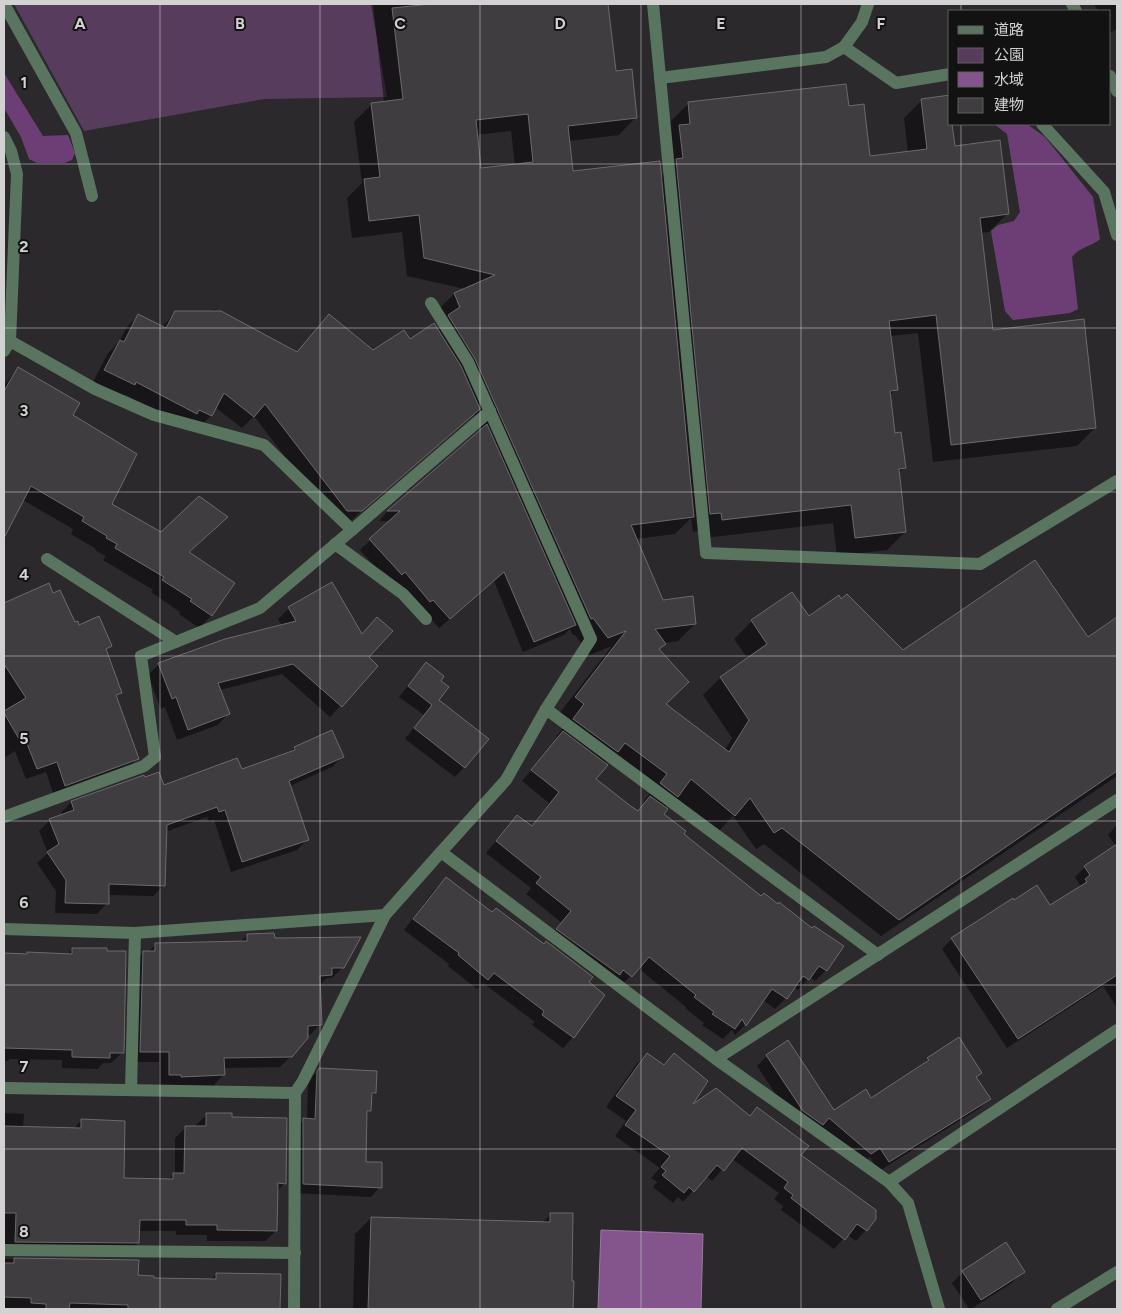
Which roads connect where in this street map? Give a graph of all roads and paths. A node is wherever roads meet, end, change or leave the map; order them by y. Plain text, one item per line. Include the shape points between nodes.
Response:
1 (4, 4) edge
2 (653, 4) edge
3 (868, 4) edge
4 (844, 47) junction
5 (948, 74) edge
6 (660, 78) junction
7 (1111, 78) edge
8 (1117, 91) edge
9 (1043, 125) edge
10 (4, 137) edge
11 (92, 196) dead end
12 (1117, 235) edge
13 (431, 303) dead end
14 (7, 346) edge
15 (490, 411) junction
16 (1117, 482) edge
17 (352, 530) junction
18 (335, 544) junction
19 (47, 559) dead end
20 (426, 619) dead end
21 (176, 642) junction
22 (546, 709) junction
23 (1117, 800) edge
24 (4, 817) edge
25 (441, 852) junction
26 (386, 915) junction
27 (4, 929) edge
28 (135, 933) junction
29 (878, 955) junction
30 (1117, 1030) edge
31 (716, 1059) junction
32 (4, 1088) edge
33 (131, 1090) junction
34 (295, 1093) junction
35 (889, 1182) junction
36 (4, 1250) edge
37 (295, 1253) junction
38 (1117, 1272) edge
39 (294, 1309) edge
40 (939, 1309) edge
41 (1057, 1309) edge

1 - 11 street via 76,133
2 - 6 street
3 - 4 street via 862,22
4 - 5 street via 896,83
4 - 6 street via 826,57
6 - 16 street via 706,553 980,564
7 - 8 street
9 - 12 street via 1104,192
10 - 14 street via 17,174
13 - 15 street via 468,362
14 - 17 street via 154,415 264,445
15 - 17 street
15 - 22 street via 591,639
17 - 18 street
18 - 20 street via 403,594
18 - 21 street via 260,608
19 - 21 street
21 - 24 street via 141,656 155,757 144,766
22 - 25 street via 506,780
22 - 29 street
23 - 29 street
25 - 26 street
25 - 31 street
26 - 28 street
26 - 34 street
27 - 28 street
28 - 33 street
29 - 31 street
30 - 35 street
31 - 35 street
32 - 33 street
33 - 34 street
34 - 37 street
35 - 40 street via 908,1203
36 - 37 street
37 - 39 street
38 - 41 street

